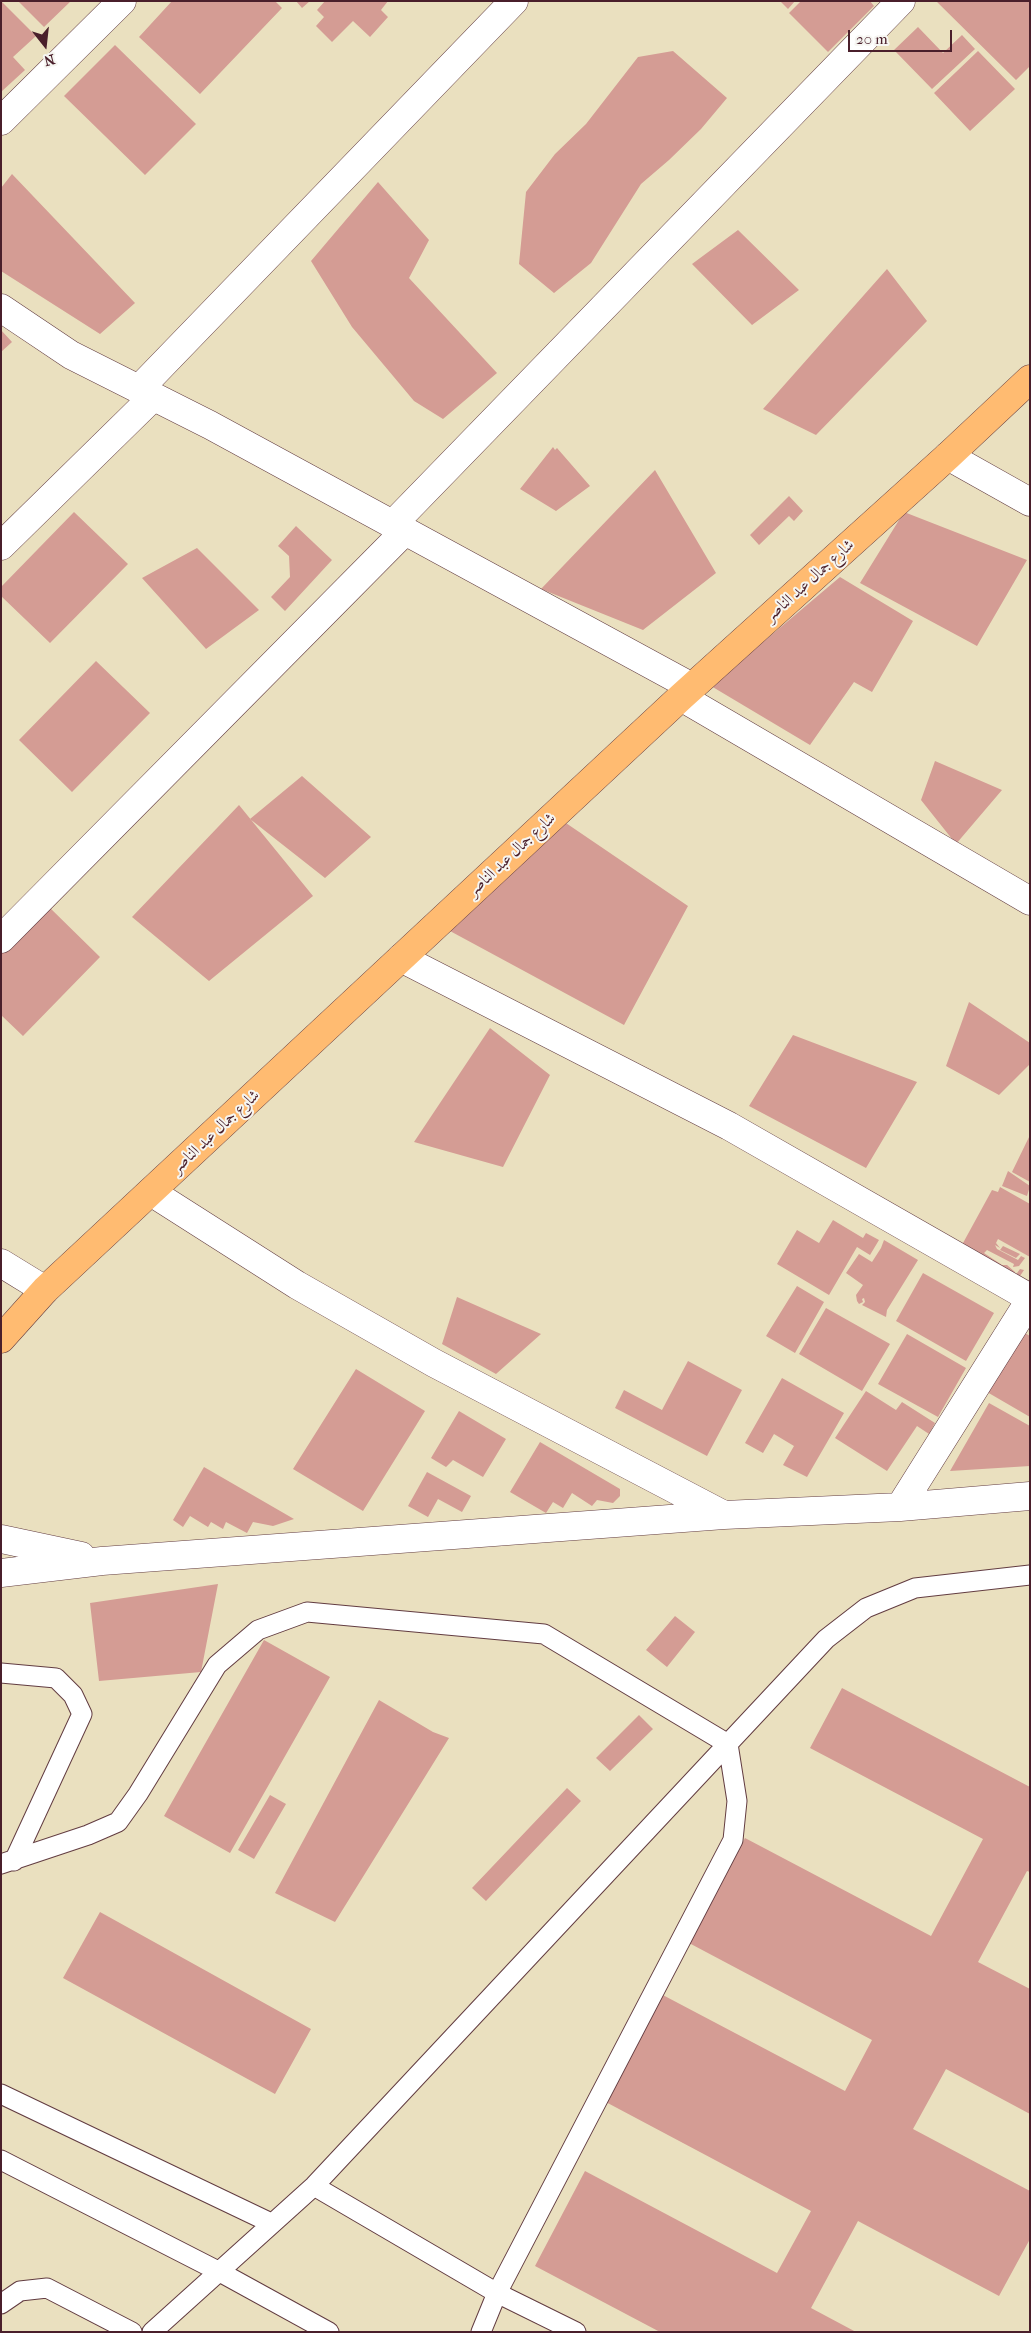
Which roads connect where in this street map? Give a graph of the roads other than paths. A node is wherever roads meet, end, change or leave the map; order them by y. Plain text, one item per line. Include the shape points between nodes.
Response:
1 (122, 1) edge
2 (514, 1) edge
3 (901, 1) edge
4 (1, 121) edge
5 (1, 308) edge
6 (1030, 379) edge
7 (146, 393) junction
8 (948, 456) junction
9 (1030, 502) edge
10 (399, 528) junction
11 (1, 546) edge
12 (686, 692) junction
13 (1030, 901) edge
14 (1, 939) edge
15 (401, 958) junction
16 (151, 1192) junction
17 (1, 1263) edge
18 (45, 1290) junction
19 (1030, 1299) edge
20 (1, 1338) edge
21 (1030, 1496) edge
22 (900, 1507) junction
23 (724, 1515) junction
24 (1, 1539) edge
25 (102, 1561) junction
26 (1, 1572) edge
27 (1030, 1575) edge
28 (1, 1673) edge
29 (728, 1744) junction
30 (8, 1862) edge
31 (1, 2094) edge
32 (1, 2160) edge
33 (314, 2186) junction
34 (271, 2223) junction
35 (218, 2271) junction
36 (497, 2293) junction
37 (1, 2304) edge
38 (132, 2332) edge
39 (152, 2332) edge
40 (329, 2332) edge
41 (481, 2332) edge
42 (576, 2332) edge

1 - 4 street
2 - 7 street
3 - 10 street
5 - 7 street via 71,355
6 - 8 main road, شارع جمال عبد الناصر
7 - 10 street
7 - 11 street
8 - 9 street
8 - 12 main road, شارع جمال عبد الناصر
10 - 12 street
10 - 14 street
12 - 13 street
12 - 15 main road, شارع جمال عبد الناصر
15 - 16 main road, شارع جمال عبد الناصر
15 - 19 street via 729,1126
16 - 18 main road, شارع جمال عبد الناصر
16 - 23 street via 297,1284 434,1364
17 - 18 street
18 - 20 main road, شارع جمال عبد الناصر
19 - 22 street
21 - 22 street
22 - 23 street
23 - 25 street
24 - 25 street
25 - 26 street
27 - 29 lane via 915,1588 866,1608 826,1639
28 - 30 lane via 56,1678 73,1695 82,1714
29 - 30 lane via 544,1634 307,1612 258,1630 217,1665 118,1822
29 - 33 lane
29 - 36 lane via 738,1801 733,1840
31 - 34 lane
32 - 35 lane
33 - 34 lane
33 - 36 lane
34 - 35 lane
35 - 39 lane
35 - 40 lane
36 - 41 lane
36 - 42 lane
37 - 38 lane via 20,2290 47,2288

